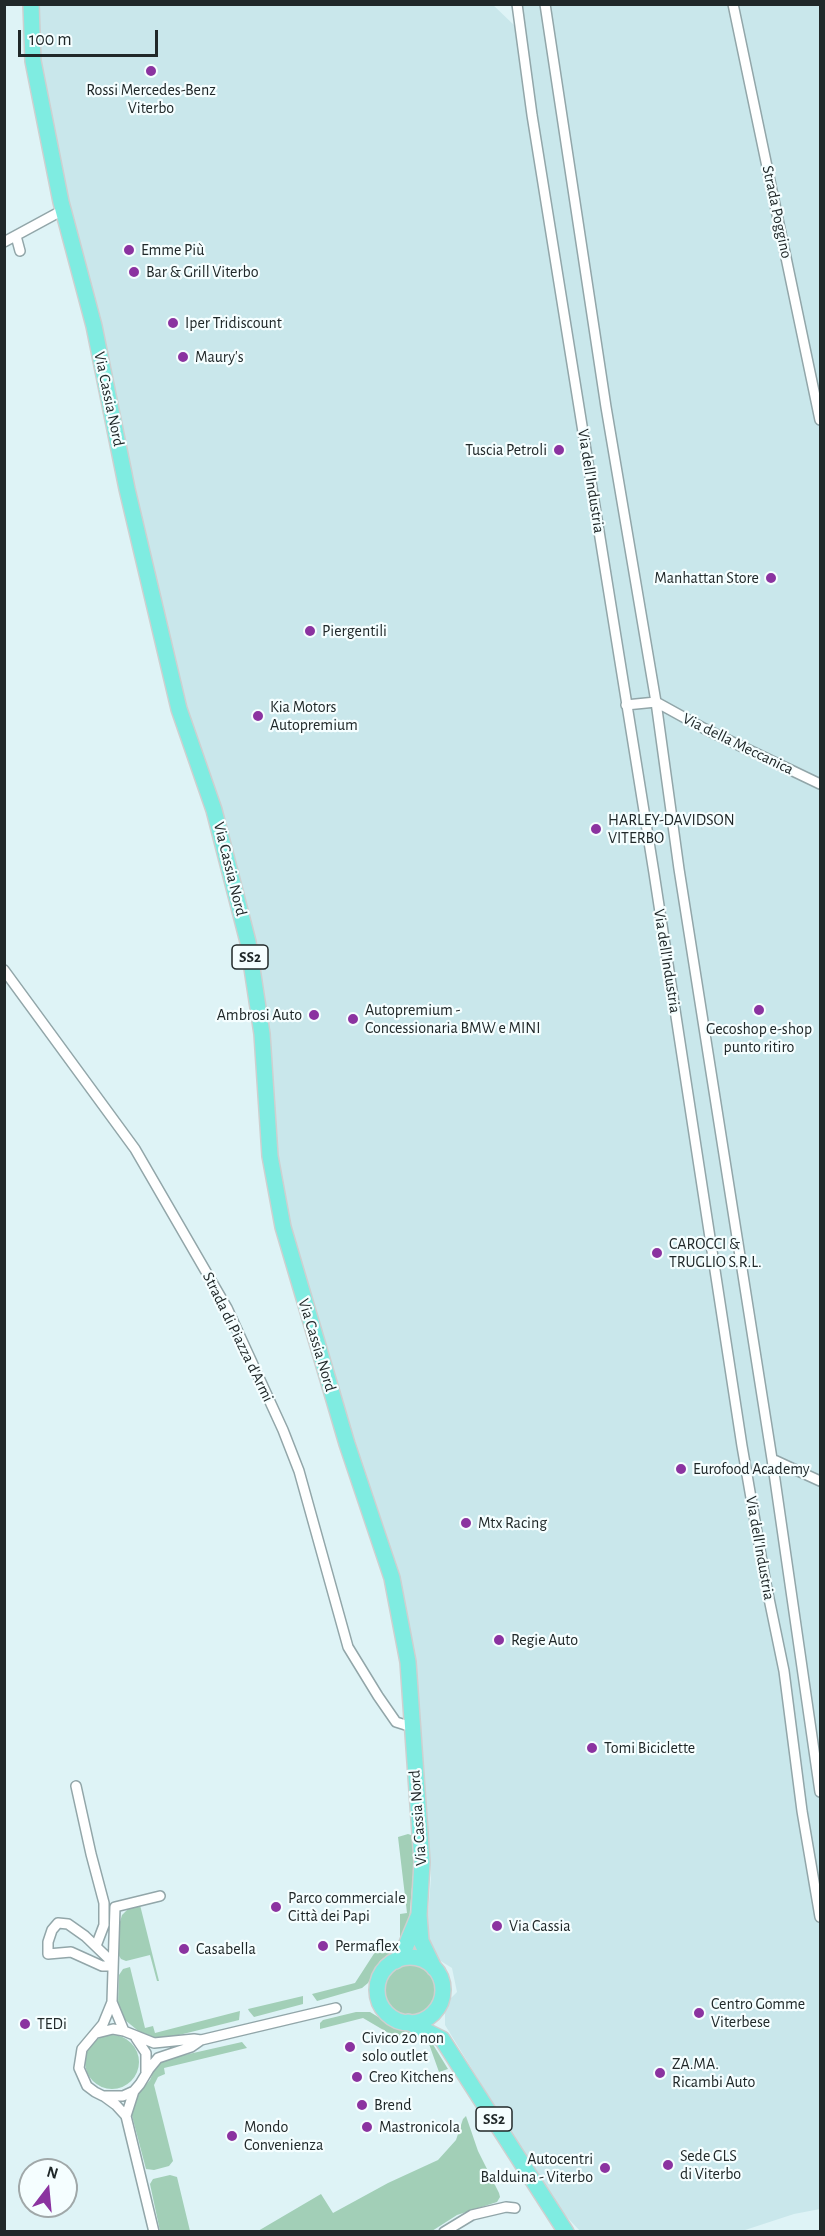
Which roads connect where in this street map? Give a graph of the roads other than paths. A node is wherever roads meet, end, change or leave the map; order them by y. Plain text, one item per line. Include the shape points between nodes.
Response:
1 (31, 4) edge
2 (517, 4) edge
3 (545, 4) edge
4 (733, 4) edge
5 (63, 210) junction
6 (16, 236) junction
7 (4, 242) edge
8 (20, 251) dead end
9 (820, 420) edge
10 (656, 702) junction
11 (626, 705) junction
12 (820, 784) edge
13 (4, 970) edge
14 (771, 1459) junction
15 (820, 1481) edge
16 (412, 1726) junction
17 (76, 1786) dead end
18 (820, 1792) edge
19 (160, 1896) dead end
20 (420, 1915) junction
21 (820, 1917) edge
22 (96, 1946) junction
23 (396, 1961) junction
24 (113, 1966) junction
25 (434, 1968) junction
26 (441, 2001) junction
27 (112, 2002) junction
28 (336, 2008) dead end
29 (408, 2022) junction
30 (124, 2031) junction
31 (95, 2034) junction
32 (134, 2036) junction
33 (442, 2039) junction
34 (201, 2040) junction
35 (145, 2074) junction
36 (134, 2091) junction
37 (104, 2096) junction
38 (126, 2116) junction
39 (515, 2208) dead end
40 (154, 2232) edge
41 (444, 2232) edge
42 (566, 2232) edge

1 - 5 main road, Via Cassia Nord / SS2 via 33,61
2 - 11 street, Via dell'Industria
3 - 10 street, Via dell'Industria via 606,407
4 - 9 street, Strada Poggino
5 - 6 street
5 - 16 main road, Via Cassia Nord / SS2 via 94,326 127,489 179,709 214,810 248,942 262,1034 270,1156 283,1227 392,1578 408,1662
6 - 7 street
6 - 8 street
10 - 11 street
10 - 12 street, Via della Meccanica
10 - 14 street, Via dell'Industria
11 - 21 street, Via dell'Industria via 742,1446 784,1671
13 - 16 street, Strada di Piazza d'Armi via 135,1149 227,1308 299,1472 348,1647 396,1722
14 - 15 street
14 - 18 street, Via dell'Industria
16 - 20 main road, Via Cassia Nord / SS2 via 422,1862
17 - 22 street via 104,1903 104,1925
19 - 24 street via 115,1907
20 - 23 main road, Via Cassia Nord / SS2
20 - 25 main road, Via Cassia Nord / SS2 via 421,1941
22 - 24 street
22 - 24 street via 64,1923 58,1923 52,1930 47,1951 71,1952 102,1966
23 - 25 main road via 416,1958
23 - 29 main road, SS2 via 381,1975 378,1995 387,2013
24 - 27 street
25 - 26 main road, SS2 via 443,1987
26 - 29 main road via 429,2017
26 - 33 main road, SS2
27 - 30 street
27 - 31 street
28 - 34 street
29 - 33 main road, SS2
30 - 31 street via 113,2029
30 - 32 street
31 - 37 street via 82,2049 79,2068 87,2086
32 - 34 street via 154,2043
32 - 35 street via 146,2053
33 - 42 main road, SS2
34 - 35 street via 158,2058
35 - 36 street
36 - 37 street via 123,2096
36 - 38 street
37 - 38 street
38 - 40 street
39 - 41 street via 472,2215

